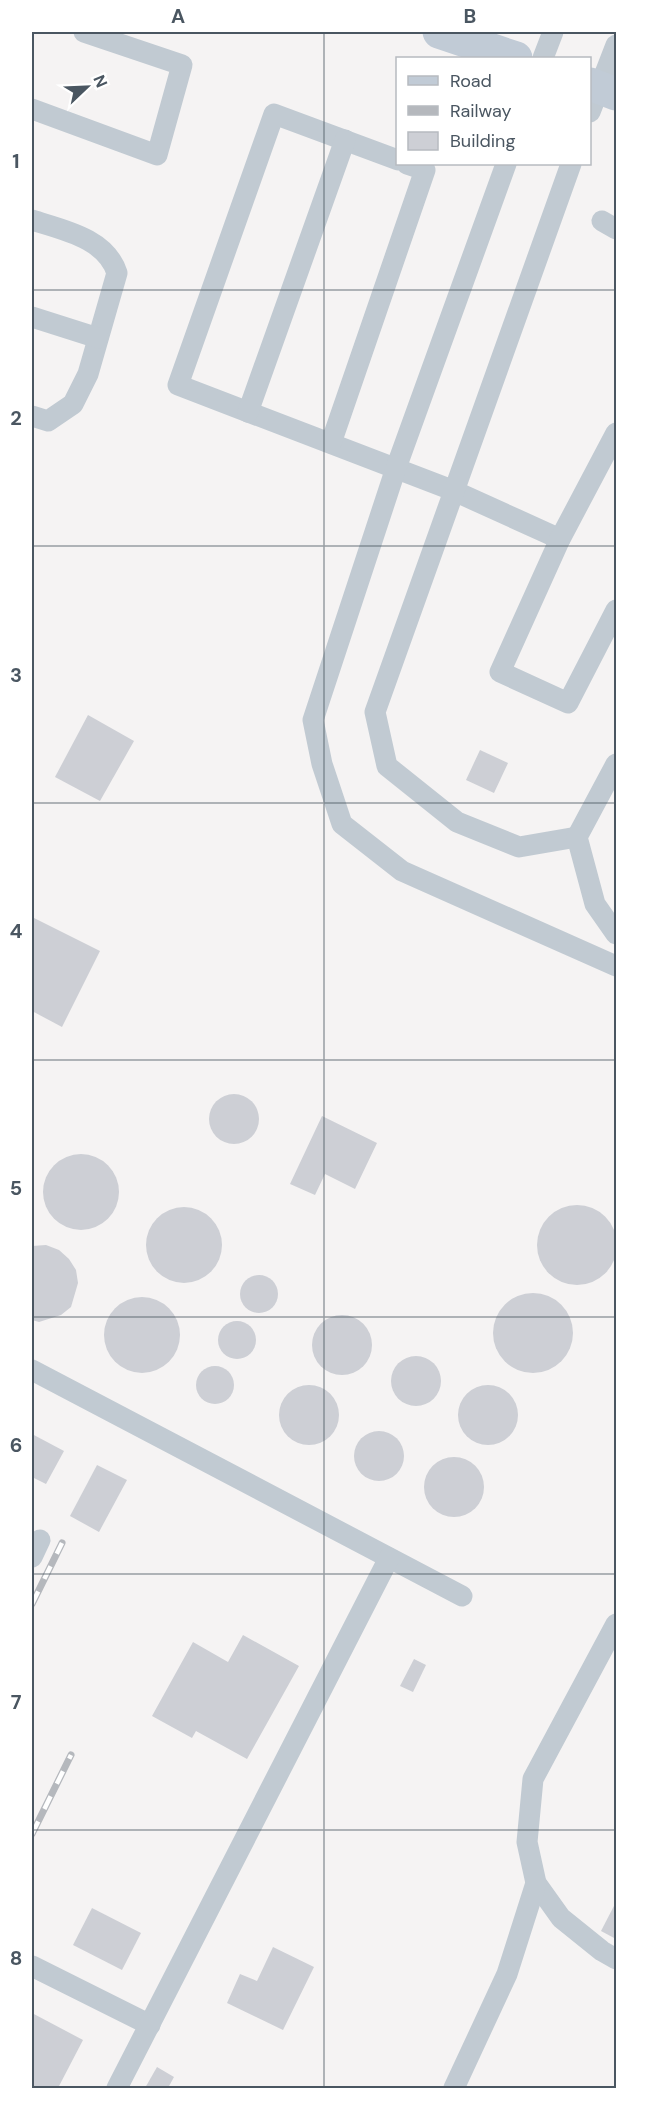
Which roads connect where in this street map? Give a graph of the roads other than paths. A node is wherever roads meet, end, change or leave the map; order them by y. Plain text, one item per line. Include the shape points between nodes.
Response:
1 (84, 32) edge
2 (439, 32) edge
3 (553, 32) edge
4 (616, 45) edge
5 (513, 57) edge
6 (543, 57) edge
7 (598, 94) edge
8 (32, 109) edge
9 (345, 140) junction
10 (396, 159) edge
11 (410, 165) edge
12 (506, 165) edge
13 (571, 165) edge
14 (32, 220) edge
15 (32, 316) edge
16 (98, 338) junction
17 (248, 412) junction
18 (32, 416) edge
19 (616, 433) edge
20 (331, 443) junction
21 (396, 468) junction
22 (452, 490) junction
23 (560, 538) junction
24 (616, 610) edge
25 (616, 764) edge
26 (576, 837) junction
27 (616, 934) edge
28 (616, 966) edge
29 (32, 1370) edge
30 (389, 1558) junction
31 (462, 1596) dead end
32 (616, 1624) edge
33 (536, 1883) junction
34 (616, 1959) edge
35 (32, 1966) edge
36 (150, 2025) junction
37 (117, 2088) edge
38 (454, 2088) edge

1 - 8 lane via 182,65 158,155
2 - 5 street
3 - 6 lane
4 - 7 lane
9 - 10 lane
9 - 17 lane
9 - 17 lane via 274,114 178,385
11 - 20 lane via 424,170
12 - 21 lane
13 - 22 lane
14 - 16 lane via 83,237 112,258 117,273
15 - 16 lane
16 - 18 lane via 88,374 73,404 48,421
17 - 20 lane
19 - 23 lane
20 - 21 lane
21 - 22 lane
21 - 28 lane via 313,720 322,764 342,824 402,871
22 - 23 lane
22 - 26 lane via 375,712 387,766 457,822 519,847
23 - 24 lane via 500,672 568,703
25 - 26 lane
26 - 27 lane via 595,904
29 - 30 lane
30 - 31 lane
30 - 36 lane
32 - 33 lane via 534,1779 527,1842
33 - 34 lane via 561,1918
33 - 38 lane via 507,1974
35 - 36 lane
36 - 37 lane

